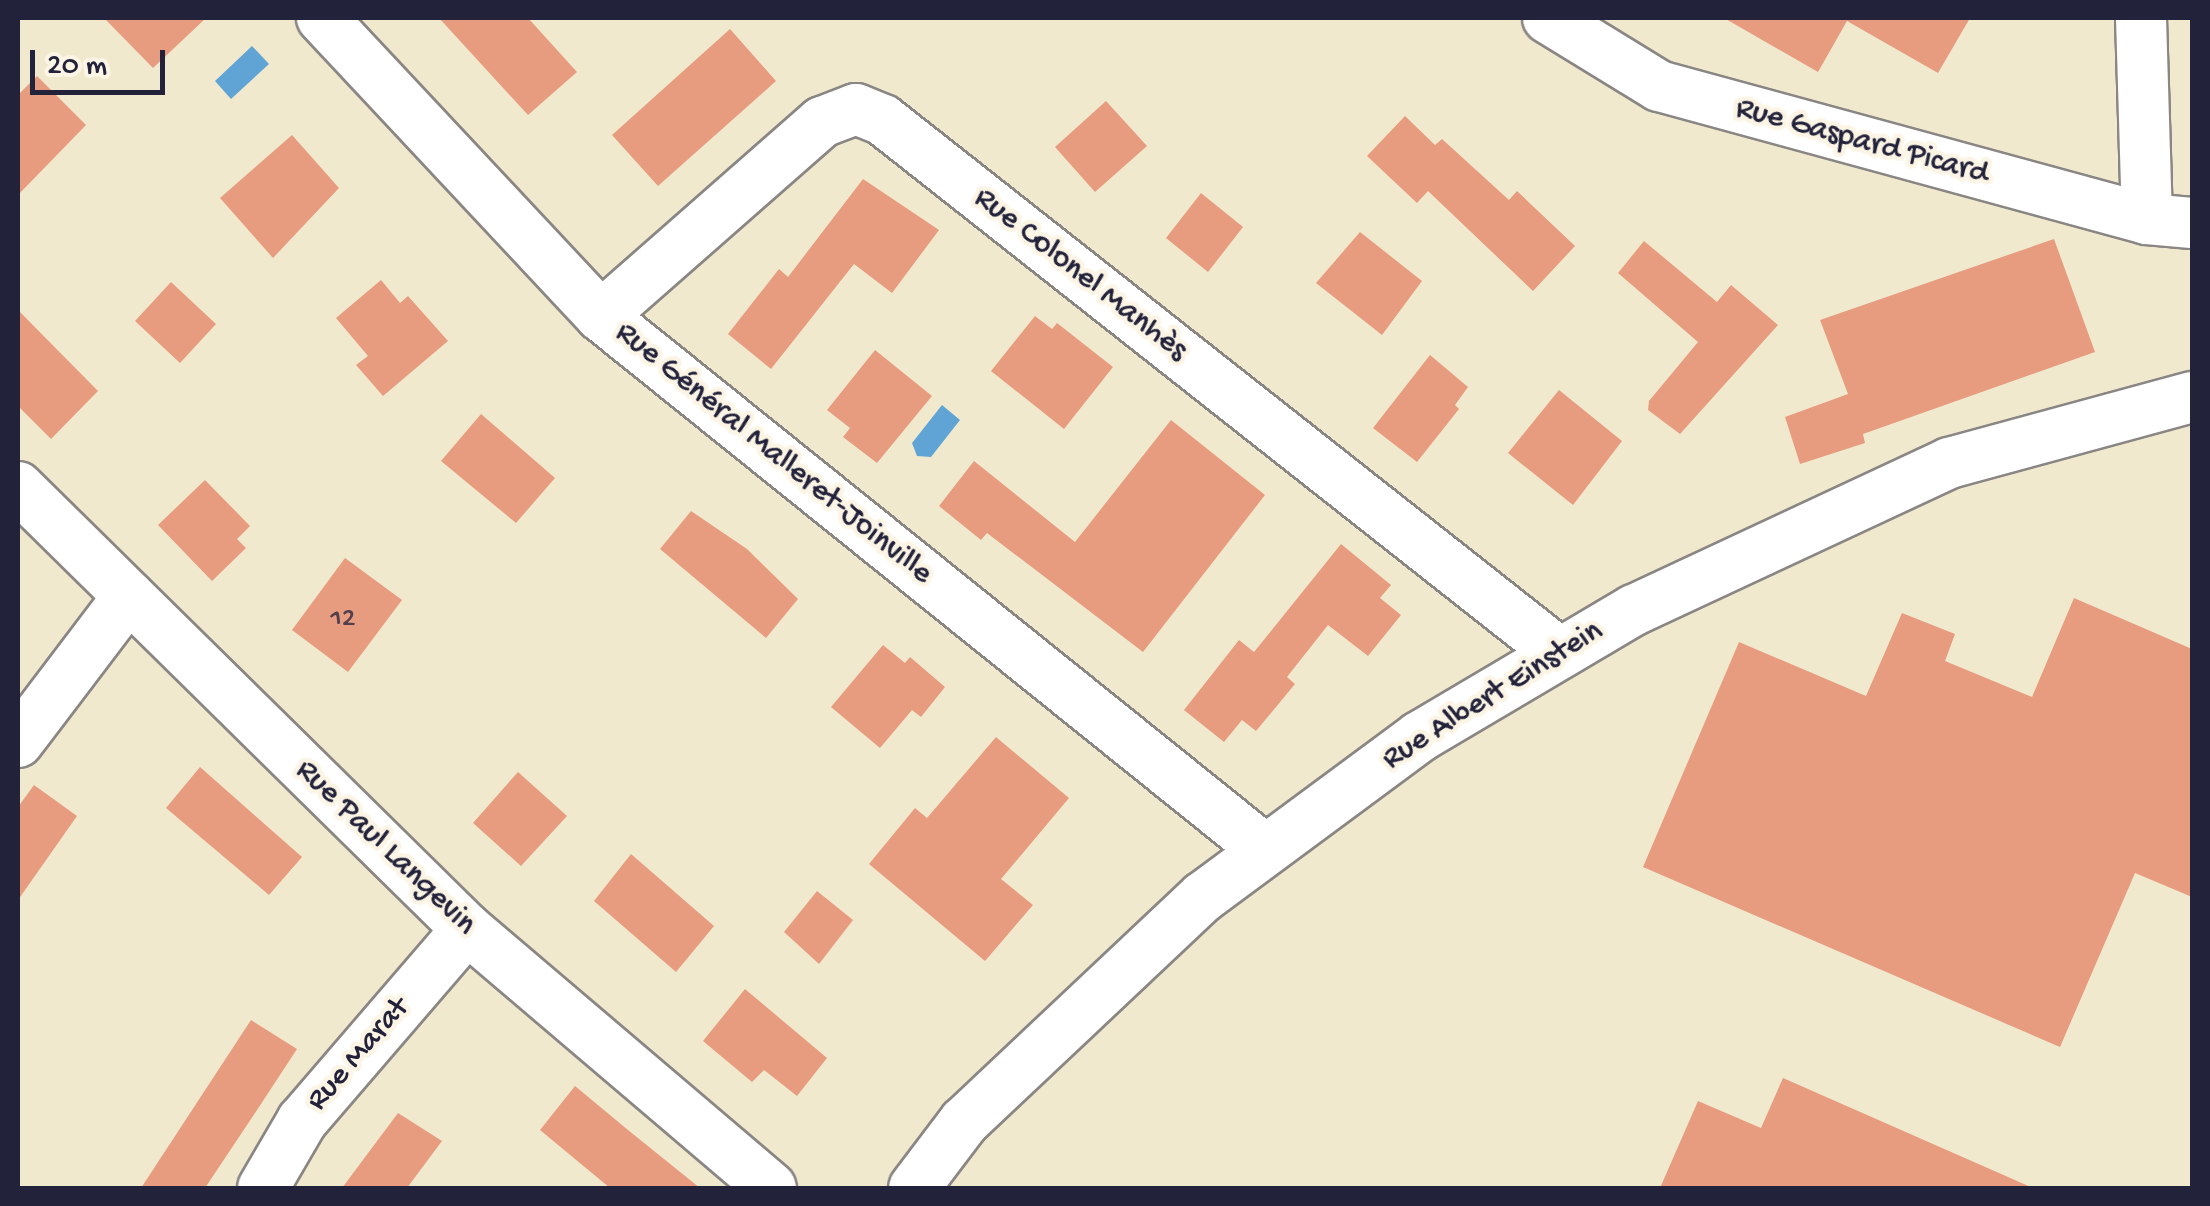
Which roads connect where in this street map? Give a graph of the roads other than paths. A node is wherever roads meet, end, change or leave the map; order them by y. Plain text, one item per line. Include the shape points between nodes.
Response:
1 (322, 18) edge
2 (1548, 18) edge
3 (2140, 18) edge
4 (2170, 221) edge
5 (602, 316) junction
6 (2192, 397) edge
7 (18, 487) edge
8 (129, 596) junction
9 (1558, 652) junction
10 (18, 742) edge
11 (1264, 849) junction
12 (467, 930) junction
13 (263, 1188) edge
14 (771, 1188) edge
15 (914, 1188) edge

1 - 5 street, Rue Général Malleret-Joinville
2 - 4 street, Rue Gaspard Picard via 1659,86
3 - 4 street
5 - 9 street, Rue Colonel Manhès via 822,122 856,108 883,120
5 - 11 street, Rue Général Malleret-Joinville
6 - 9 street, Rue Albert Einstein via 1950,463
7 - 8 street, Rue Paul Langevin
8 - 10 street
8 - 12 street, Rue Paul Langevin
9 - 11 street, Rue Albert Einstein via 1419,737
11 - 15 street, Rue Albert Einstein via 1203,897 964,1122
12 - 13 street, Rue Marat via 302,1121
12 - 14 street, Rue Paul Langevin

